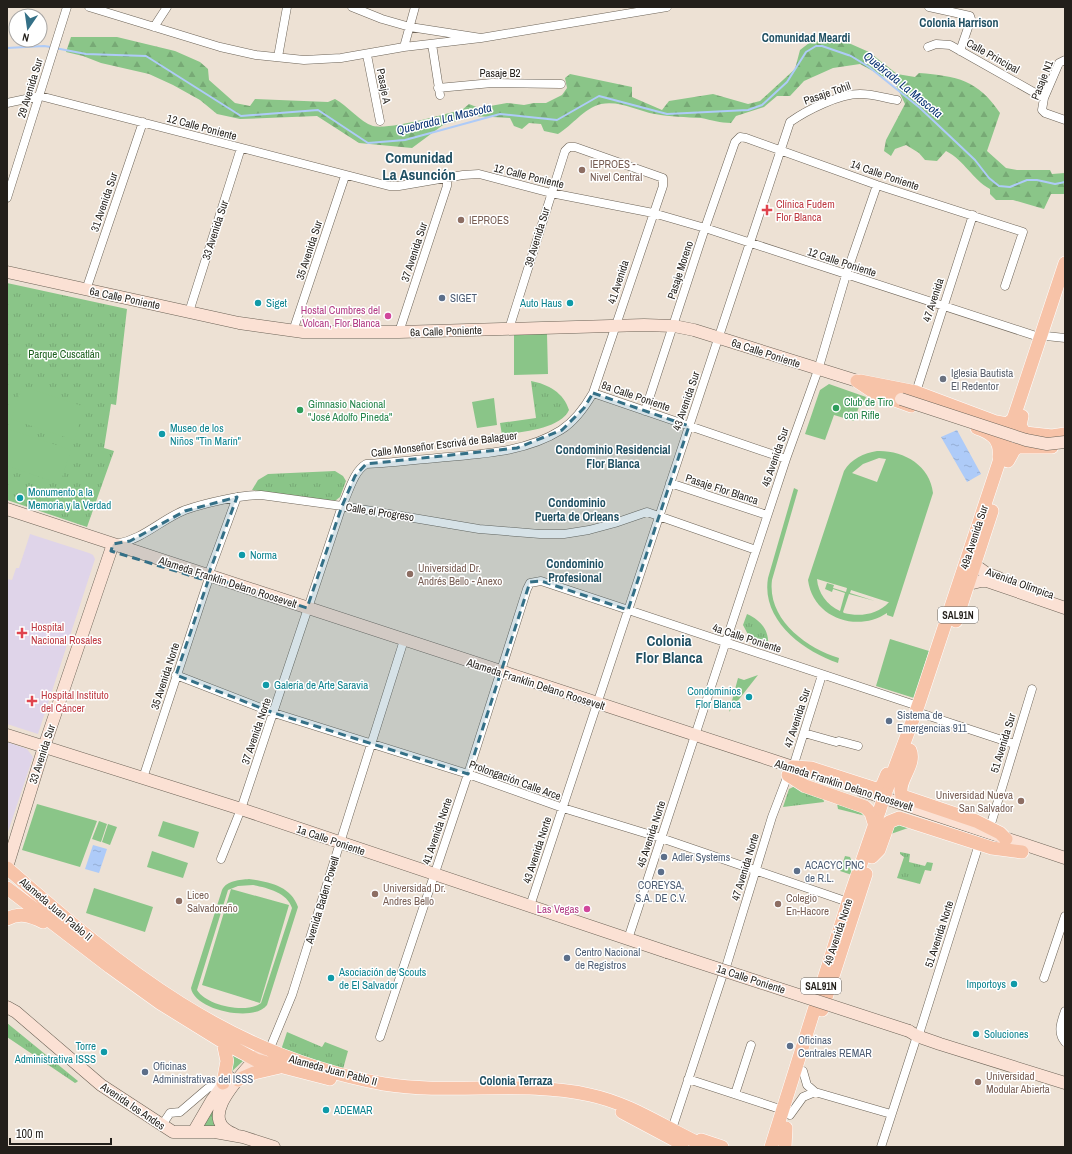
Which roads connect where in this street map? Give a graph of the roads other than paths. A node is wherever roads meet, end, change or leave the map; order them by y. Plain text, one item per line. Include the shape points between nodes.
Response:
1 (66, 7) edge
2 (89, 7) edge
3 (167, 7) edge
4 (287, 7) edge
5 (352, 7) edge
6 (415, 7) edge
7 (664, 7) edge
8 (929, 7) edge
9 (410, 26) junction
10 (154, 27) junction
11 (481, 38) junction
12 (432, 44) junction
13 (404, 47) junction
14 (928, 47) dead end
15 (960, 51) junction
16 (367, 55) junction
17 (278, 57) junction
18 (1065, 60) edge
19 (561, 84) dead end
20 (40, 96) junction
21 (1044, 98) junction
22 (897, 100) dead end
23 (7, 103) edge
24 (1065, 120) edge
25 (380, 121) dead end
26 (143, 122) junction
27 (790, 122) joint
28 (740, 137) joint
29 (569, 147) joint
30 (241, 148) junction
31 (781, 150) junction
32 (345, 176) junction
33 (447, 178) junction
34 (877, 185) junction
35 (551, 193) junction
36 (7, 198) edge
37 (653, 213) junction
38 (973, 215) junction
39 (705, 228) junction
40 (749, 242) junction
41 (1065, 263) edge
42 (7, 272) edge
43 (846, 275) junction
44 (1065, 280) edge
45 (1006, 286) dead end
46 (86, 290) junction
47 (943, 305) junction
48 (189, 312) junction
49 (616, 325) junction
50 (674, 326) junction
51 (509, 329) junction
52 (293, 331) junction
53 (399, 332) junction
54 (1043, 336) junction
55 (719, 337) junction
56 (1065, 338) edge
57 (818, 370) junction
58 (857, 381) junction
59 (916, 392) junction
60 (592, 393) junction
61 (645, 411) junction
62 (996, 422) junction
63 (689, 426) junction
64 (1014, 426) junction
65 (1065, 434) edge
66 (993, 436) junction
67 (1065, 438) edge
68 (1028, 441) junction
69 (1065, 443) edge
70 (786, 459) junction
71 (1003, 462) junction
72 (670, 483) junction
73 (237, 497) junction
74 (342, 506) junction
75 (7, 509) edge
76 (767, 515) junction
77 (660, 517) junction
78 (7, 518) edge
79 (112, 548) junction
80 (756, 550) junction
81 (975, 565) junction
82 (208, 578) junction
83 (969, 584) junction
84 (527, 589) joint
85 (1065, 599) edge
86 (1065, 608) edge
87 (628, 610) junction
88 (306, 611) junction
89 (403, 642) junction
90 (725, 642) junction
91 (500, 675) junction
92 (822, 675) junction
93 (176, 676) junction
94 (1032, 689) dead end
95 (596, 707) junction
96 (921, 710) junction
97 (274, 713) junction
98 (804, 732) junction
99 (7, 735) edge
100 (694, 739) junction
101 (371, 743) junction
102 (1014, 744) junction
103 (858, 746) dead end
104 (44, 747) junction
105 (906, 749) junction
106 (791, 771) junction
107 (468, 774) junction
108 (143, 778) junction
109 (563, 808) junction
110 (241, 809) junction
111 (884, 810) junction
112 (875, 826) junction
113 (990, 827) junction
114 (661, 838) junction
115 (1006, 839) junction
116 (340, 842) junction
117 (979, 844) junction
118 (1022, 852) junction
119 (872, 857) junction
120 (1065, 858) edge
121 (221, 859) dead end
122 (1065, 865) edge
123 (7, 867) edge
124 (756, 870) junction
125 (434, 875) junction
126 (7, 888) edge
127 (848, 902) junction
128 (530, 906) junction
129 (1065, 916) edge
130 (7, 919) edge
131 (57, 929) junction
132 (628, 939) junction
133 (654, 946) junction
134 (725, 971) junction
135 (1044, 978) dead end
136 (828, 980) junction
137 (807, 998) junction
138 (7, 1003) edge
139 (832, 1006) junction
140 (12, 1009) edge
141 (1065, 1011) edge
142 (816, 1016) junction
143 (915, 1033) junction
144 (380, 1037) dead end
145 (223, 1042) junction
146 (1065, 1042) edge
147 (751, 1045) dead end
148 (259, 1052) junction
149 (277, 1066) junction
150 (803, 1071) junction
151 (688, 1079) junction
152 (238, 1080) junction
153 (1065, 1083) edge
154 (223, 1084) junction
155 (815, 1092) junction
156 (735, 1094) junction
157 (891, 1114) junction
158 (784, 1122) junction
159 (162, 1126) junction
160 (194, 1131) junction
161 (671, 1132) junction
162 (243, 1137) junction
163 (274, 1147) edge
164 (675, 1147) edge
165 (690, 1147) edge
166 (707, 1147) edge
167 (722, 1147) edge
168 (761, 1147) edge
169 (771, 1147) edge
170 (780, 1147) edge
171 (785, 1147) edge
172 (881, 1147) edge

1 - 20 street, 29 Avenida Sur
2 - 10 street
3 - 10 street
4 - 17 street
5 - 9 street via 382,19
6 - 9 street
7 - 11 street
8 - 15 street via 970,16
9 - 11 street
9 - 13 street
10 - 17 street via 220,47
11 - 12 street
12 - 13 street
12 - 19 street, Pasaje B2 via 439,92 492,82
13 - 16 street
14 - 15 street, Calle Principal via 936,44 950,45
15 - 21 street, Calle Principal
16 - 17 street via 323,60
16 - 25 street, Pasaje A
18 - 21 street, Pasaje N1 via 1059,62
20 - 23 street, 12 Calle Poniente
20 - 26 street, 12 Calle Poniente
20 - 36 street, 29 Avenida Sur
21 - 24 street, Pasaje N1 via 1042,110
22 - 27 street, Pasaje Tohil via 858,94 804,112
26 - 30 street, 12 Calle Poniente
26 - 46 street, 31 Avenida Sur
27 - 31 street, 43 Avenida Sur
28 - 31 street, 14 Calle Poniente
28 - 39 street, Pasaje Moreno via 735,142
29 - 35 street, 39 Avenida Sur via 565,151
29 - 37 street, 41 Avenida via 663,178 663,186
30 - 32 street, 12 Calle Poniente
30 - 48 street, 33 Avenida Sur
31 - 34 street, 14 Calle Poniente
31 - 40 street, 43 Avenida Sur
32 - 33 street, 12 Calle Poniente via 394,186
32 - 52 street, 35 Avenida Sur
33 - 35 street, 12 Calle Poniente via 479,174
33 - 53 street, 37 Avenida Sur via 447,186
34 - 38 street, 14 Calle Poniente
34 - 43 street, 45 Avenida Sur
35 - 37 street, 12 Calle Poniente
35 - 51 street, 39 Avenida Sur
37 - 39 street, 12 Calle Poniente
37 - 49 street, 41 Avenida
38 - 45 street, 14 Calle Poniente via 1023,232
38 - 47 street, 47 Avenida
39 - 40 street, 12 Calle Poniente
39 - 50 street, Pasaje Moreno
40 - 43 street, 12 Calle Poniente
40 - 55 street, 43 Avenida Sur
41 - 54 main road, 49a Avenida Sur / SAL91N
42 - 46 street, 6a Calle Poniente
43 - 47 street, 12 Calle Poniente
43 - 57 street, 45 Avenida Sur
44 - 54 main road, 49a Avenida Sur / SAL91N
46 - 48 street, 6a Calle Poniente
47 - 54 street, 12 Calle Poniente
47 - 59 street, 47 Avenida
48 - 52 street, 6a Calle Poniente
49 - 50 street, 6a Calle Poniente
49 - 51 street, 6a Calle Poniente
49 - 60 street, 41 Avenida
50 - 55 street, 6a Calle Poniente
50 - 61 street, Pasaje Moreno
51 - 53 street, 6a Calle Poniente
52 - 53 street, 6a Calle Poniente
54 - 56 street, 12 Calle Poniente
54 - 64 main road, 49a Avenida Sur / SAL91N
55 - 57 street, 6a Calle Poniente
55 - 63 street, 43 Avenida Sur
57 - 58 street, 6a Calle Poniente
57 - 70 street, 45 Avenida Sur
58 - 59 main road
58 - 64 street, 6a Calle Poniente, bridge
58 - 66 main road via 875,393 986,431
59 - 62 main road
60 - 61 street, 8a Calle Poniente
60 - 74 street, Calle Monseñor Escrivá de Balaguer via 584,408 567,426 541,441 517,448 458,456 366,464 355,476
61 - 63 street, 8a Calle Poniente
62 - 64 main road
62 - 66 main road via 1000,428
63 - 70 street, 8a Calle Poniente
63 - 72 street, 43 Avenida Sur
64 - 67 street via 1044,440
64 - 68 main road via 1025,433
64 - 69 street, bridge via 1041,444
64 - 71 main road, 49a Avenida Sur / SAL91N
65 - 68 main road
66 - 71 main road via 999,446
68 - 69 main road via 1047,448
68 - 71 main road via 1014,450
70 - 76 street, 45 Avenida Sur
71 - 81 main road, 49a Avenida Sur / SAL91N
71 - 96 main road, 49a Avenida Sur / SAL91N
72 - 76 street, Pasaje Flor Blanca
72 - 77 street, 43 Avenida Sur
73 - 74 street, Calle el Progreso via 261,494
73 - 79 street, Calle el Progreso via 185,510 130,541
73 - 82 street
74 - 77 street, Calle el Progreso via 479,529 540,534 589,530 647,512
74 - 88 street
75 - 79 street, Alameda Franklin Delano Roosevelt
76 - 80 street, 45 Avenida Sur
77 - 80 street
77 - 87 street, 43 Avenida Sur
78 - 79 street, Alameda Franklin Delano Roosevelt
79 - 82 street, Alameda Franklin Delano Roosevelt
79 - 104 street, 33 Avenida Sur
80 - 90 street, 45 Avenida Sur
81 - 83 main road, 49a Avenida Sur / SAL91N
81 - 85 street, Avenida Olímpica via 990,574
82 - 88 street, Alameda Franklin Delano Roosevelt
82 - 93 street, 35 Avenida Norte
83 - 86 street, Avenida Olímpica via 987,581
83 - 96 main road, 49a Avenida Sur / SAL91N
84 - 87 street, 4a Calle Poniente via 530,582 537,581
84 - 91 street, 41 Avenida Norte
87 - 90 street, 4a Calle Poniente
87 - 95 street, 43 Avenida Sur
88 - 89 street, Alameda Franklin Delano Roosevelt
88 - 97 street, 37 Avenida Norte
89 - 91 street, Alameda Franklin Delano Roosevelt
89 - 101 street, Avenida Baden Powell
90 - 92 street, 4a Calle Poniente
90 - 100 street, 45 Avenida Sur
91 - 95 street, Alameda Franklin Delano Roosevelt
91 - 107 street, 41 Avenida Norte
92 - 96 street, 4a Calle Poniente
92 - 98 street, 47 Avenida Sur
93 - 97 street, Prolongación Calle Arce
93 - 108 street, 35 Avenida Norte
94 - 102 street, 51 Avenida Sur
95 - 100 street, Alameda Franklin Delano Roosevelt
95 - 109 street, 43 Avenida Norte
96 - 102 street, 4a Calle Poniente
96 - 105 main road, 49a Avenida Sur / SAL91N
97 - 101 street, Prolongación Calle Arce
97 - 110 street, 37 Avenida Norte
98 - 103 street
98 - 106 street, 47 Avenida Sur
99 - 104 street, 1a Calle Poniente
100 - 106 street, Alameda Franklin Delano Roosevelt
100 - 114 street, 45 Avenida Norte
101 - 107 street, Prolongación Calle Arce
101 - 116 street, Avenida Baden Powell
102 - 113 street, 51 Avenida Sur
104 - 108 street, 1a Calle Poniente
104 - 123 street, 33 Avenida Sur
105 - 106 main road via 896,752 880,788 811,768
105 - 111 main road, 49a Avenida Sur / SAL91N
105 - 113 main road via 912,759 901,788 902,796
106 - 112 main road via 805,786 867,808
106 - 115 street, Alameda Franklin Delano Roosevelt
106 - 118 street, Alameda Franklin Delano Roosevelt
106 - 124 street, 47 Avenida Norte
107 - 109 street, Prolongación Calle Arce
107 - 125 street, 41 Avenida Norte
108 - 110 street, 1a Calle Poniente
109 - 114 street, Prolongación Calle Arce
109 - 128 street, 43 Avenida Norte
110 - 116 street, 1a Calle Poniente
110 - 121 street, 37 Avenida Norte
111 - 112 main road, 49 Avenida Norte / SAL91N
111 - 119 main road, 49 Avenida Norte / SAL91N
112 - 127 main road, 49 Avenida Norte / SAL91N
113 - 115 main road
114 - 124 street, Prolongación Calle Arce
114 - 132 street, 45 Avenida Norte
115 - 120 street, Alameda Franklin Delano Roosevelt
116 - 125 street, 1a Calle Poniente
116 - 148 street, Avenida Baden Powell via 292,995
117 - 118 main road
117 - 119 main road via 897,818 889,822 879,850
117 - 143 street, 51 Avenida Norte
118 - 122 street, Alameda Franklin Delano Roosevelt
119 - 136 main road, 49 Avenida Norte / SAL91N
123 - 148 main road, Alameda Juan Pablo II via 110,955 198,1015
124 - 127 street, Prolongación Calle Arce
124 - 134 street, 47 Avenida Norte
125 - 128 street, 1a Calle Poniente
125 - 144 street, 41 Avenida Norte
126 - 131 main road, Alameda Juan Pablo II
127 - 136 main road, 49 Avenida Norte / SAL91N
128 - 132 street, 1a Calle Poniente
129 - 135 street
130 - 131 main road via 18,915 30,916
131 - 145 main road, Alameda Juan Pablo II via 160,1003
132 - 133 street, 1a Calle Poniente
133 - 134 street, 1a Calle Poniente via 665,955
133 - 143 street, 1a Calle Poniente, bridge
134 - 137 street, 1a Calle Poniente
134 - 151 street, 47 Avenida Norte
136 - 137 street
136 - 139 street
136 - 142 main road, 49 Avenida Norte / SAL91N
137 - 142 street
138 - 140 street, Avenida los Andes via 13,1006
139 - 142 street
139 - 143 street, 1a Calle Poniente via 908,1035
140 - 159 street, Avenida los Andes via 101,1085
141 - 146 street via 1060,1031
142 - 150 main road, 49 Avenida Norte / SAL91N
142 - 158 main road, 49 Avenida Norte / SAL91N
143 - 153 street, 1a Calle Poniente
143 - 157 street, 51 Avenida Norte
145 - 148 main road, Alameda Juan Pablo II
145 - 154 main road via 227,1061
147 - 156 street
148 - 149 main road, Alameda Juan Pablo II
148 - 152 street, Avenida Baden Powell
148 - 154 street
148 - 161 main road, Alameda Juan Pablo II via 402,1086 562,1090 589,1094 619,1103
149 - 152 main road
149 - 161 main road, Alameda Juan Pablo II via 356,1086 417,1095 542,1097 583,1101 618,1111
150 - 155 street via 807,1085
150 - 158 main road, 49 Avenida Norte / SAL91N
151 - 156 street
151 - 161 street, 47 Avenida Norte
152 - 162 street, Avenida Baden Powell via 222,1101 219,1119 224,1130
154 - 159 street via 208,1088 180,1112 170,1113
154 - 160 street
155 - 157 street
155 - 158 street via 803,1097
156 - 158 street
157 - 172 street, 51 Avenida Norte
158 - 168 main road
158 - 169 main road, 49 Avenida Norte / SAL91N
158 - 170 main road, 49 Avenida Norte / SAL91N
158 - 171 main road
159 - 160 street, Avenida los Andes via 173,1132
160 - 162 street, Avenida los Andes
161 - 164 main road
161 - 165 main road, Alameda Juan Pablo II
161 - 166 main road, Alameda Juan Pablo II
161 - 167 main road
162 - 163 street, Avenida los Andes

